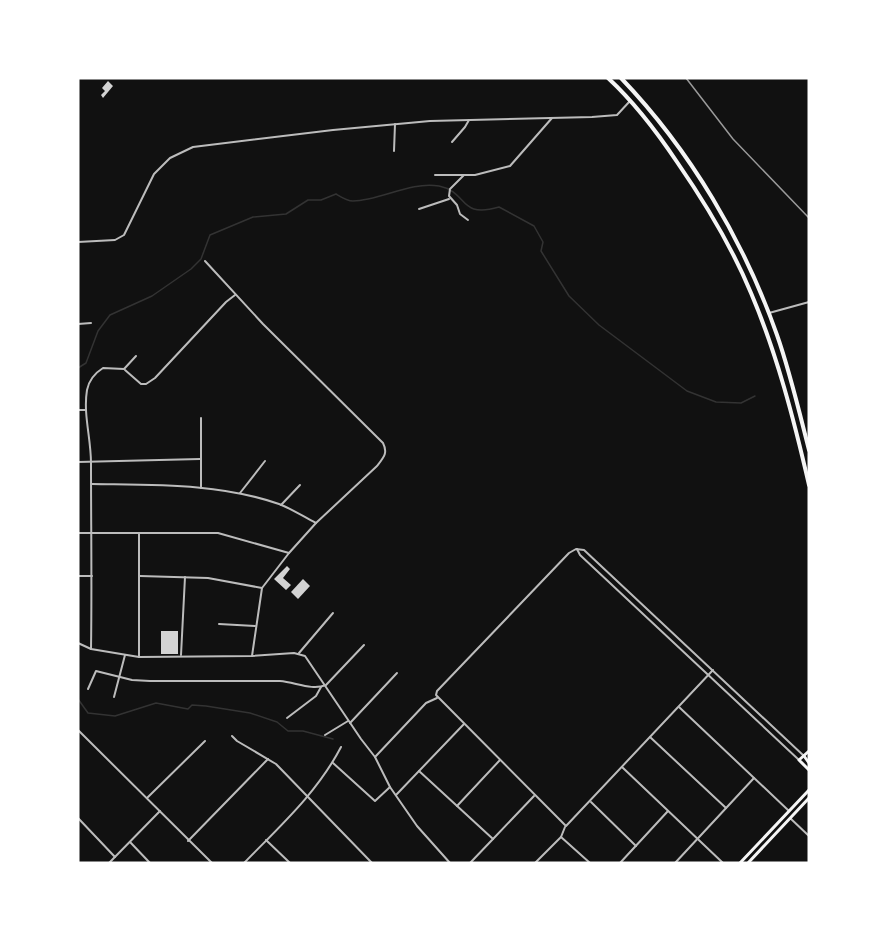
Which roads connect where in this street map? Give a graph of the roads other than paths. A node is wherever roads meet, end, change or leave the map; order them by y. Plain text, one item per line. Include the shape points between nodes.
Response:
1 (608, 78) edge
2 (621, 78) edge
3 (630, 101) junction
4 (552, 118) junction
5 (469, 120) junction
6 (395, 124) junction
7 (452, 142) dead end
8 (394, 151) dead end
9 (435, 175) dead end
10 (464, 176) junction
11 (449, 197) junction
12 (419, 208) dead end
13 (468, 220) dead end
14 (78, 242) edge
15 (205, 261) dead end
16 (235, 295) junction
17 (809, 302) edge
18 (769, 313) junction
19 (91, 323) dead end
20 (78, 324) edge
21 (136, 356) dead end
22 (124, 369) junction
23 (78, 410) edge
24 (85, 410) junction
25 (201, 418) dead end
26 (809, 450) edge
27 (200, 459) junction
28 (265, 461) dead end
29 (78, 462) edge
30 (91, 462) junction
31 (91, 484) junction
32 (300, 484) dead end
33 (809, 485) edge
34 (201, 488) junction
35 (240, 493) junction
36 (281, 505) junction
37 (316, 523) junction
38 (78, 533) edge
39 (93, 533) junction
40 (140, 534) junction
41 (578, 549) junction
42 (289, 553) junction
43 (78, 576) edge
44 (92, 576) junction
45 (140, 576) junction
46 (185, 577) junction
47 (262, 588) junction
48 (333, 613) dead end
49 (219, 624) dead end
50 (256, 626) junction
51 (78, 643) edge
52 (364, 645) dead end
53 (91, 649) junction
54 (299, 653) junction
55 (125, 655) junction
56 (181, 655) junction
57 (252, 656) junction
58 (139, 657) junction
59 (713, 670) junction
60 (397, 673) dead end
61 (708, 676) junction
62 (120, 677) junction
63 (326, 685) junction
64 (321, 687) junction
65 (88, 689) dead end
66 (114, 698) dead end
67 (437, 698) junction
68 (679, 707) junction
69 (287, 718) dead end
70 (349, 722) junction
71 (464, 724) junction
72 (78, 730) edge
73 (325, 735) dead end
74 (232, 736) dead end
75 (650, 737) junction
76 (205, 741) dead end
77 (341, 747) dead end
78 (809, 751) edge
79 (804, 756) junction
80 (375, 757) junction
81 (268, 759) junction
82 (500, 760) junction
83 (799, 760) junction
84 (333, 763) junction
85 (809, 763) edge
86 (622, 767) junction
87 (809, 770) edge
88 (419, 771) junction
89 (754, 778) junction
90 (390, 787) junction
91 (809, 790) edge
92 (396, 795) junction
93 (535, 795) junction
94 (309, 797) junction
95 (147, 798) junction
96 (809, 798) edge
97 (590, 801) junction
98 (457, 806) junction
99 (726, 808) junction
100 (160, 811) junction
101 (668, 811) junction
102 (789, 811) junction
103 (78, 818) edge
104 (790, 818) junction
105 (566, 826) junction
106 (809, 836) edge
107 (561, 837) junction
108 (493, 839) junction
109 (698, 839) junction
110 (266, 840) junction
111 (188, 841) junction
112 (130, 842) junction
113 (636, 846) junction
114 (115, 857) junction
115 (111, 862) edge
116 (150, 863) edge
117 (212, 863) edge
118 (244, 863) edge
119 (290, 863) edge
120 (372, 863) edge
121 (450, 863) edge
122 (470, 863) edge
123 (535, 863) edge
124 (590, 863) edge
125 (620, 863) edge
126 (675, 863) edge
127 (723, 863) edge
128 (740, 863) edge
129 (748, 863) edge

1 - 3 main road
2 - 18 main road via 667,131 704,184 740,248
3 - 4 street via 617,115
3 - 33 main road via 694,186 744,278 769,339
4 - 5 street
4 - 10 street via 510,166
5 - 6 street
5 - 7 street
6 - 8 street
6 - 14 street via 184,150 154,174 124,235 115,240
9 - 10 street
10 - 11 street via 450,189
11 - 12 street
11 - 13 street
15 - 16 street
16 - 22 street via 155,378 141,384
16 - 37 street via 386,450 377,465
17 - 18 street
18 - 26 main road
19 - 20 street
21 - 22 street
22 - 24 street via 98,371 87,387
23 - 24 street
24 - 30 street
25 - 27 street
27 - 30 street
27 - 34 street
28 - 35 street
29 - 30 street
30 - 31 street
31 - 34 street
31 - 39 street
32 - 36 street
34 - 35 street
35 - 36 street
36 - 37 street
37 - 42 street
38 - 39 street
39 - 40 street
39 - 44 street
40 - 42 street via 218,533
40 - 45 street
41 - 59 street via 584,550
41 - 61 street
41 - 67 street via 568,553 437,691
42 - 47 street
43 - 44 street
44 - 53 street
45 - 46 street
45 - 58 street
46 - 47 street
46 - 56 street
47 - 50 street
48 - 54 street
49 - 50 street
50 - 57 street
51 - 53 street
52 - 63 street
53 - 55 street
54 - 57 street
54 - 63 street via 309,660
55 - 58 street
55 - 62 street
56 - 57 street
56 - 58 street
59 - 61 street
59 - 79 street
60 - 70 street
61 - 68 street
61 - 83 street
62 - 64 street via 150,681 280,681
62 - 65 street via 96,671
62 - 66 street
63 - 64 street
63 - 70 street
64 - 69 street via 316,696
67 - 71 street
67 - 80 street via 426,703
68 - 75 street
68 - 89 street
70 - 73 street
70 - 80 street
71 - 82 street
71 - 88 street
72 - 95 street
74 - 81 street
75 - 86 street
75 - 99 street
76 - 95 street
77 - 84 street
78 - 79 main road
79 - 83 main road
79 - 85 main road
80 - 90 street
81 - 94 street
81 - 111 street
82 - 93 street
82 - 98 street
83 - 87 main road
84 - 90 street via 375,801
84 - 94 street
86 - 97 street
86 - 101 street
88 - 92 street
88 - 98 street
89 - 99 street
89 - 102 street
90 - 92 street
91 - 102 main road
92 - 121 street
93 - 105 street
93 - 108 street
94 - 110 street
94 - 120 street
95 - 100 street
96 - 104 main road
97 - 105 street
97 - 113 street
98 - 108 street
99 - 109 street
100 - 111 street
100 - 112 street
101 - 109 street
101 - 113 street
102 - 128 main road
103 - 114 street
104 - 106 street
104 - 129 main road
105 - 107 street
107 - 123 street
107 - 124 street
108 - 122 street
109 - 126 street
109 - 127 street
110 - 118 street
110 - 119 street
111 - 117 street
112 - 114 street
112 - 116 street
113 - 125 street
114 - 115 street

